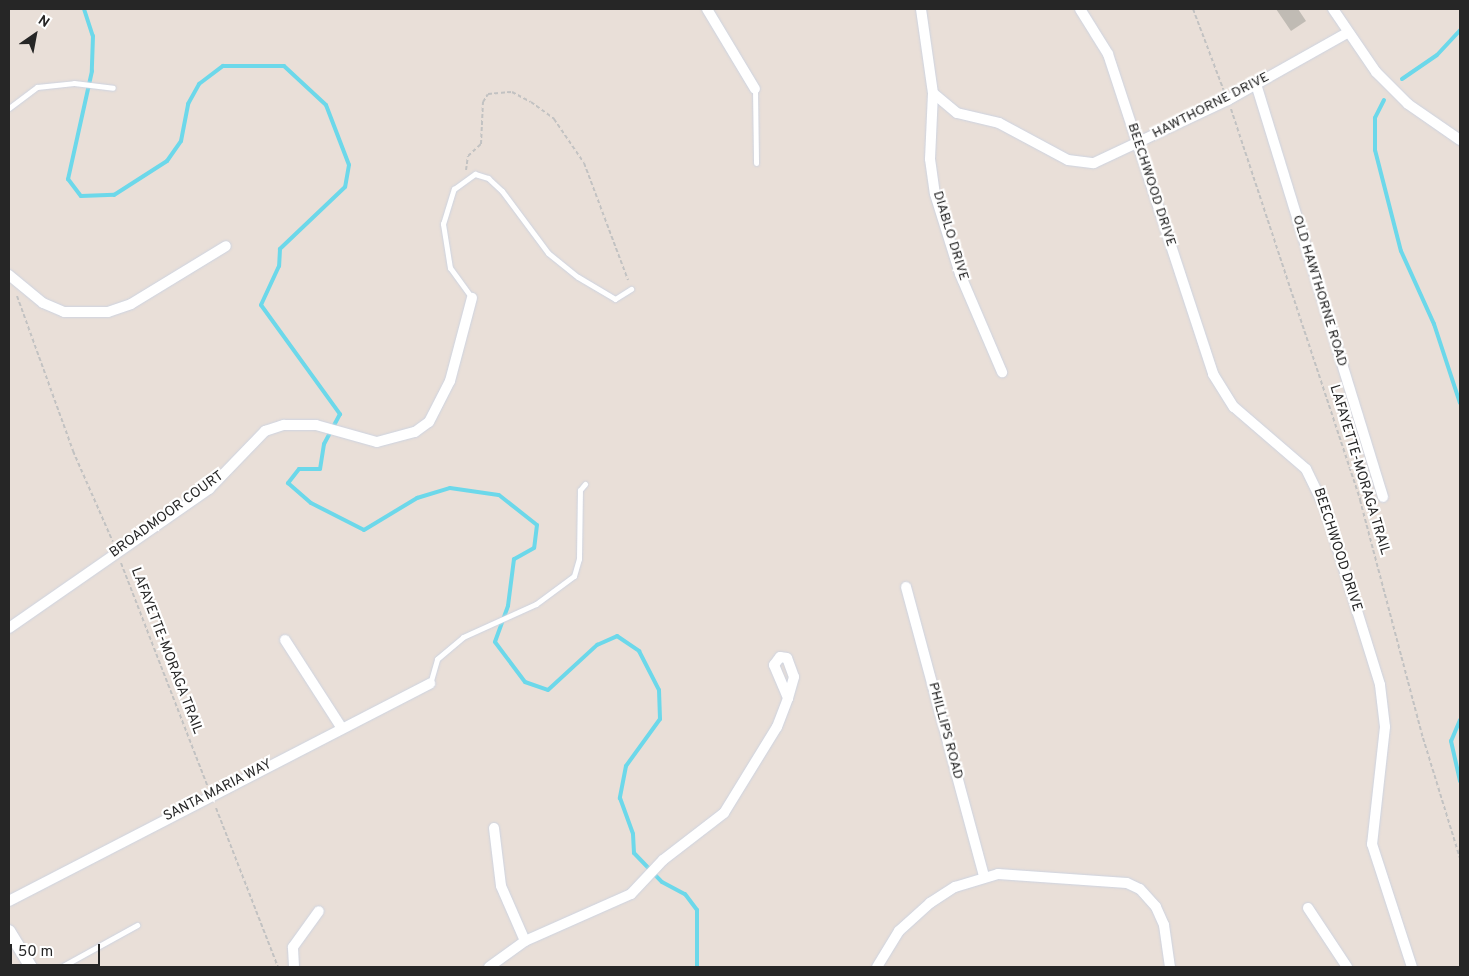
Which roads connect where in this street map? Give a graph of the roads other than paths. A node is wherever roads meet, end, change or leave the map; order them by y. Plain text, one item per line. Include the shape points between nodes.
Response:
1 (706, 9) edge
2 (921, 9) edge
3 (1080, 9) edge
4 (1333, 9) edge
5 (1347, 33) junction
6 (1256, 84) junction
7 (113, 88) dead end
8 (756, 89) joint
9 (933, 93) junction
10 (9, 108) edge
11 (1460, 140) edge
12 (1137, 143) junction
13 (756, 163) dead end
14 (226, 246) dead end
15 (9, 275) edge
16 (632, 289) road end
17 (472, 298) joint
18 (1002, 372) dead end
19 (585, 484) dead end
20 (1383, 497) dead end
21 (906, 587) dead end
22 (9, 628) edge
23 (285, 640) dead end
24 (430, 684) joint
25 (788, 698) dead end
26 (341, 727) junction
27 (494, 828) dead end
28 (984, 876) junction
29 (9, 900) edge
30 (1308, 908) dead end
31 (319, 911) dead end
32 (137, 926) dead end
33 (9, 931) edge
34 (525, 941) junction
35 (31, 967) edge
36 (61, 967) edge
37 (294, 967) edge
38 (489, 967) edge
39 (876, 967) edge
40 (1170, 967) edge
41 (1348, 967) edge
42 (1412, 967) edge

1 - 8 street
2 - 9 street
3 - 12 street, BEECHWOOD DRIVE via 1108,54
4 - 5 street
5 - 6 street, HAWTHORNE DRIVE
5 - 11 street via 1408,104
6 - 12 street, HAWTHORNE DRIVE
6 - 20 street, OLD HAWTHORNE ROAD
7 - 10 lane via 74,82 37,87
8 - 13 lane
9 - 12 street, HAWTHORNE DRIVE via 956,113 1000,123 1056,155 1084,164
9 - 18 street, DIABLO DRIVE via 930,159 935,194 960,274
12 - 42 street, BEECHWOOD DRIVE via 1213,374 1234,407 1306,469 1325,508 1380,685 1385,727 1372,844
14 - 15 street via 131,304 108,312 64,312 21,287
16 - 17 lane via 615,299 578,278 548,253 488,178 469,176 454,189 447,203 443,243 450,268
17 - 22 street, BROADMOOR COURT via 450,381 429,422 397,439 354,438 316,425 284,425 265,431 208,489
19 - 24 lane via 580,490 580,559 574,576 536,604 478,629 437,659
21 - 28 street, PHILLIPS ROAD
23 - 26 street
24 - 26 street, SANTA MARIA WAY
25 - 34 street via 777,727 724,813 663,860 631,894
26 - 29 street, SANTA MARIA WAY
27 - 34 street via 500,886
28 - 39 street via 930,902 900,931
28 - 40 street via 1128,883 1156,907
30 - 41 street
31 - 37 street via 293,947
32 - 36 lane
33 - 35 street
34 - 38 street

